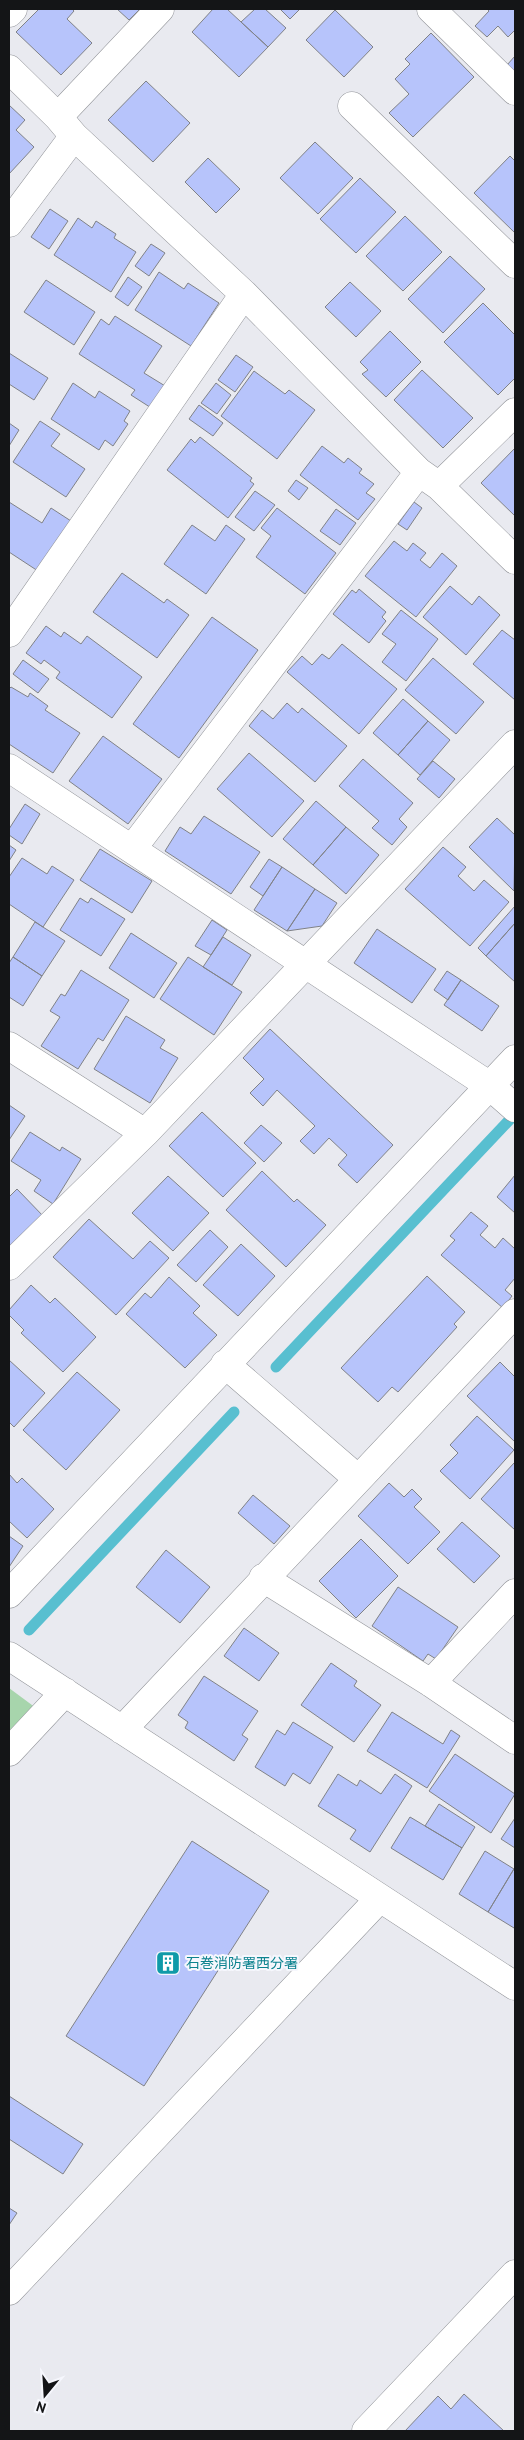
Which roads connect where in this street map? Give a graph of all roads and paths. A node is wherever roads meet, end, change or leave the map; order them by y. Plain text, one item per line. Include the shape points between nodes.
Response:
1 (12, 9) edge
2 (160, 9) edge
3 (431, 9) edge
4 (9, 13) edge
5 (9, 69) edge
6 (515, 91) edge
7 (352, 106) dead end
8 (66, 127) junction
9 (9, 223) edge
10 (515, 264) edge
11 (244, 294) junction
12 (514, 416) edge
13 (429, 479) junction
14 (515, 560) edge
15 (9, 633) edge
16 (515, 744) edge
17 (9, 768) edge
18 (132, 849) junction
19 (306, 964) junction
20 (9, 1046) edge
21 (515, 1059) edge
22 (490, 1086) junction
23 (515, 1108) edge
24 (145, 1133) junction
25 (9, 1266) edge
26 (515, 1313) edge
27 (225, 1364) junction
28 (357, 1478) junction
29 (263, 1578) junction
30 (515, 1593) edge
31 (9, 1594) edge
32 (9, 1656) edge
33 (430, 1683) junction
34 (65, 1692) junction
35 (122, 1730) junction
36 (515, 1740) edge
37 (9, 1752) edge
38 (380, 1898) junction
39 (515, 1986) edge
40 (515, 2274) edge
41 (9, 2290) edge
42 (366, 2431) edge

1 - 4 street
2 - 8 street
3 - 6 street
5 - 8 street
7 - 10 street
8 - 9 street
8 - 11 street
11 - 13 street
11 - 15 street
12 - 13 street
13 - 14 street
13 - 18 street
16 - 19 street
17 - 18 street
18 - 19 street
19 - 22 street
19 - 24 street
20 - 24 street
21 - 22 street
22 - 23 street
22 - 27 street
24 - 25 street
26 - 28 street
27 - 28 street
27 - 31 street
28 - 29 street
29 - 33 street
29 - 35 street
30 - 33 street
32 - 34 street
33 - 36 street
34 - 35 street
34 - 37 street
35 - 38 street
38 - 39 street
38 - 41 street
40 - 42 street

